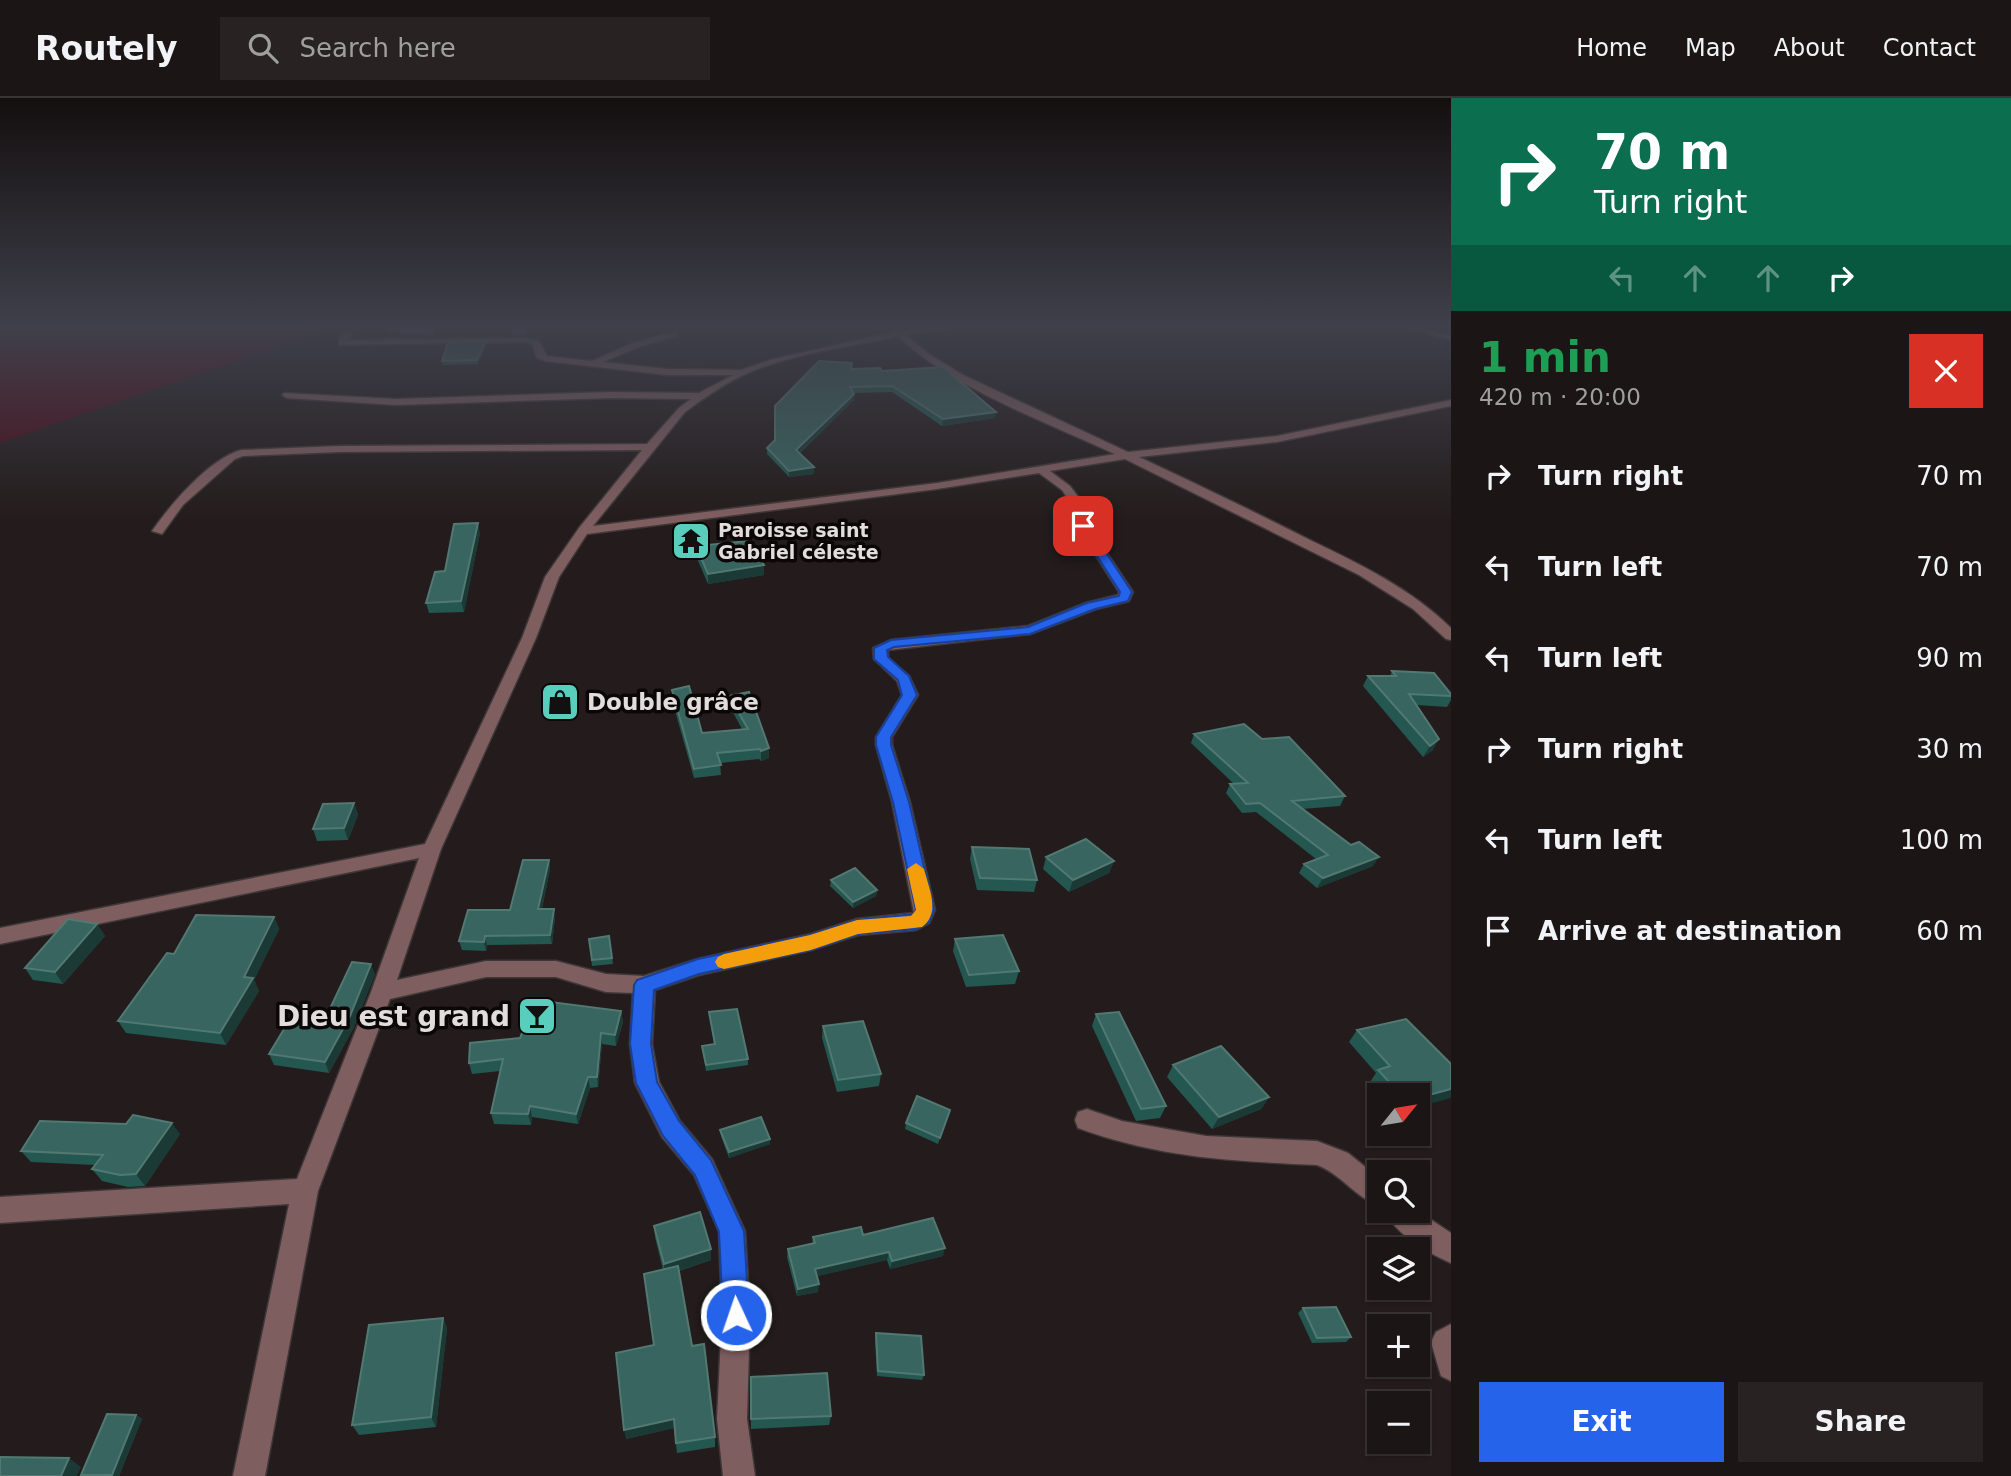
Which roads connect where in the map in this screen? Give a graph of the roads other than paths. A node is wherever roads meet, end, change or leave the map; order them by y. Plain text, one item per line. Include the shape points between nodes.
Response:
1 (709, 391) edge
2 (990, 391) edge
3 (287, 395) dead end
4 (701, 396) junction
5 (1451, 403) edge
6 (650, 447) junction
7 (1124, 456) junction
8 (1042, 470) junction
9 (158, 531) dead end
10 (583, 531) junction
11 (1432, 615) junction
12 (1451, 617) edge
13 (1451, 636) edge
14 (432, 849) junction
15 (0, 936) edge
16 (644, 985) junction
17 (382, 992) junction
18 (1087, 1120) dead end
19 (1367, 1184) edge
20 (305, 1191) junction
21 (0, 1210) edge
22 (1412, 1223) edge
23 (1451, 1249) edge
24 (1451, 1339) edge
25 (1451, 1366) edge
26 (249, 1476) edge
27 (739, 1476) edge

1 - 4 street
2 - 7 street
3 - 4 street via 397,402
4 - 6 street via 682,410
5 - 7 street via 1277,439
6 - 9 street via 241,453 179,503
6 - 10 street
7 - 8 street
7 - 11 street via 1223,499 1366,573
8 - 10 street
8 - 16 street via 1076,502 1083,526 1126,592 1124,598 1030,630 891,643 880,648 881,659 904,679 909,695 884,737 884,745 922,896 922,918 857,927
10 - 14 street via 552,578 530,638
11 - 12 street
11 - 13 street
14 - 15 street
14 - 17 street
16 - 17 street via 606,983 556,969 486,969
16 - 27 street via 641,1044 647,1083 671,1129 703,1167 732,1231 736,1315 732,1419
17 - 20 street
18 - 19 street via 1122,1132 1206,1148 1317,1153 1339,1161
20 - 21 street
20 - 26 street
22 - 23 street
24 - 25 street via 1446,1342

